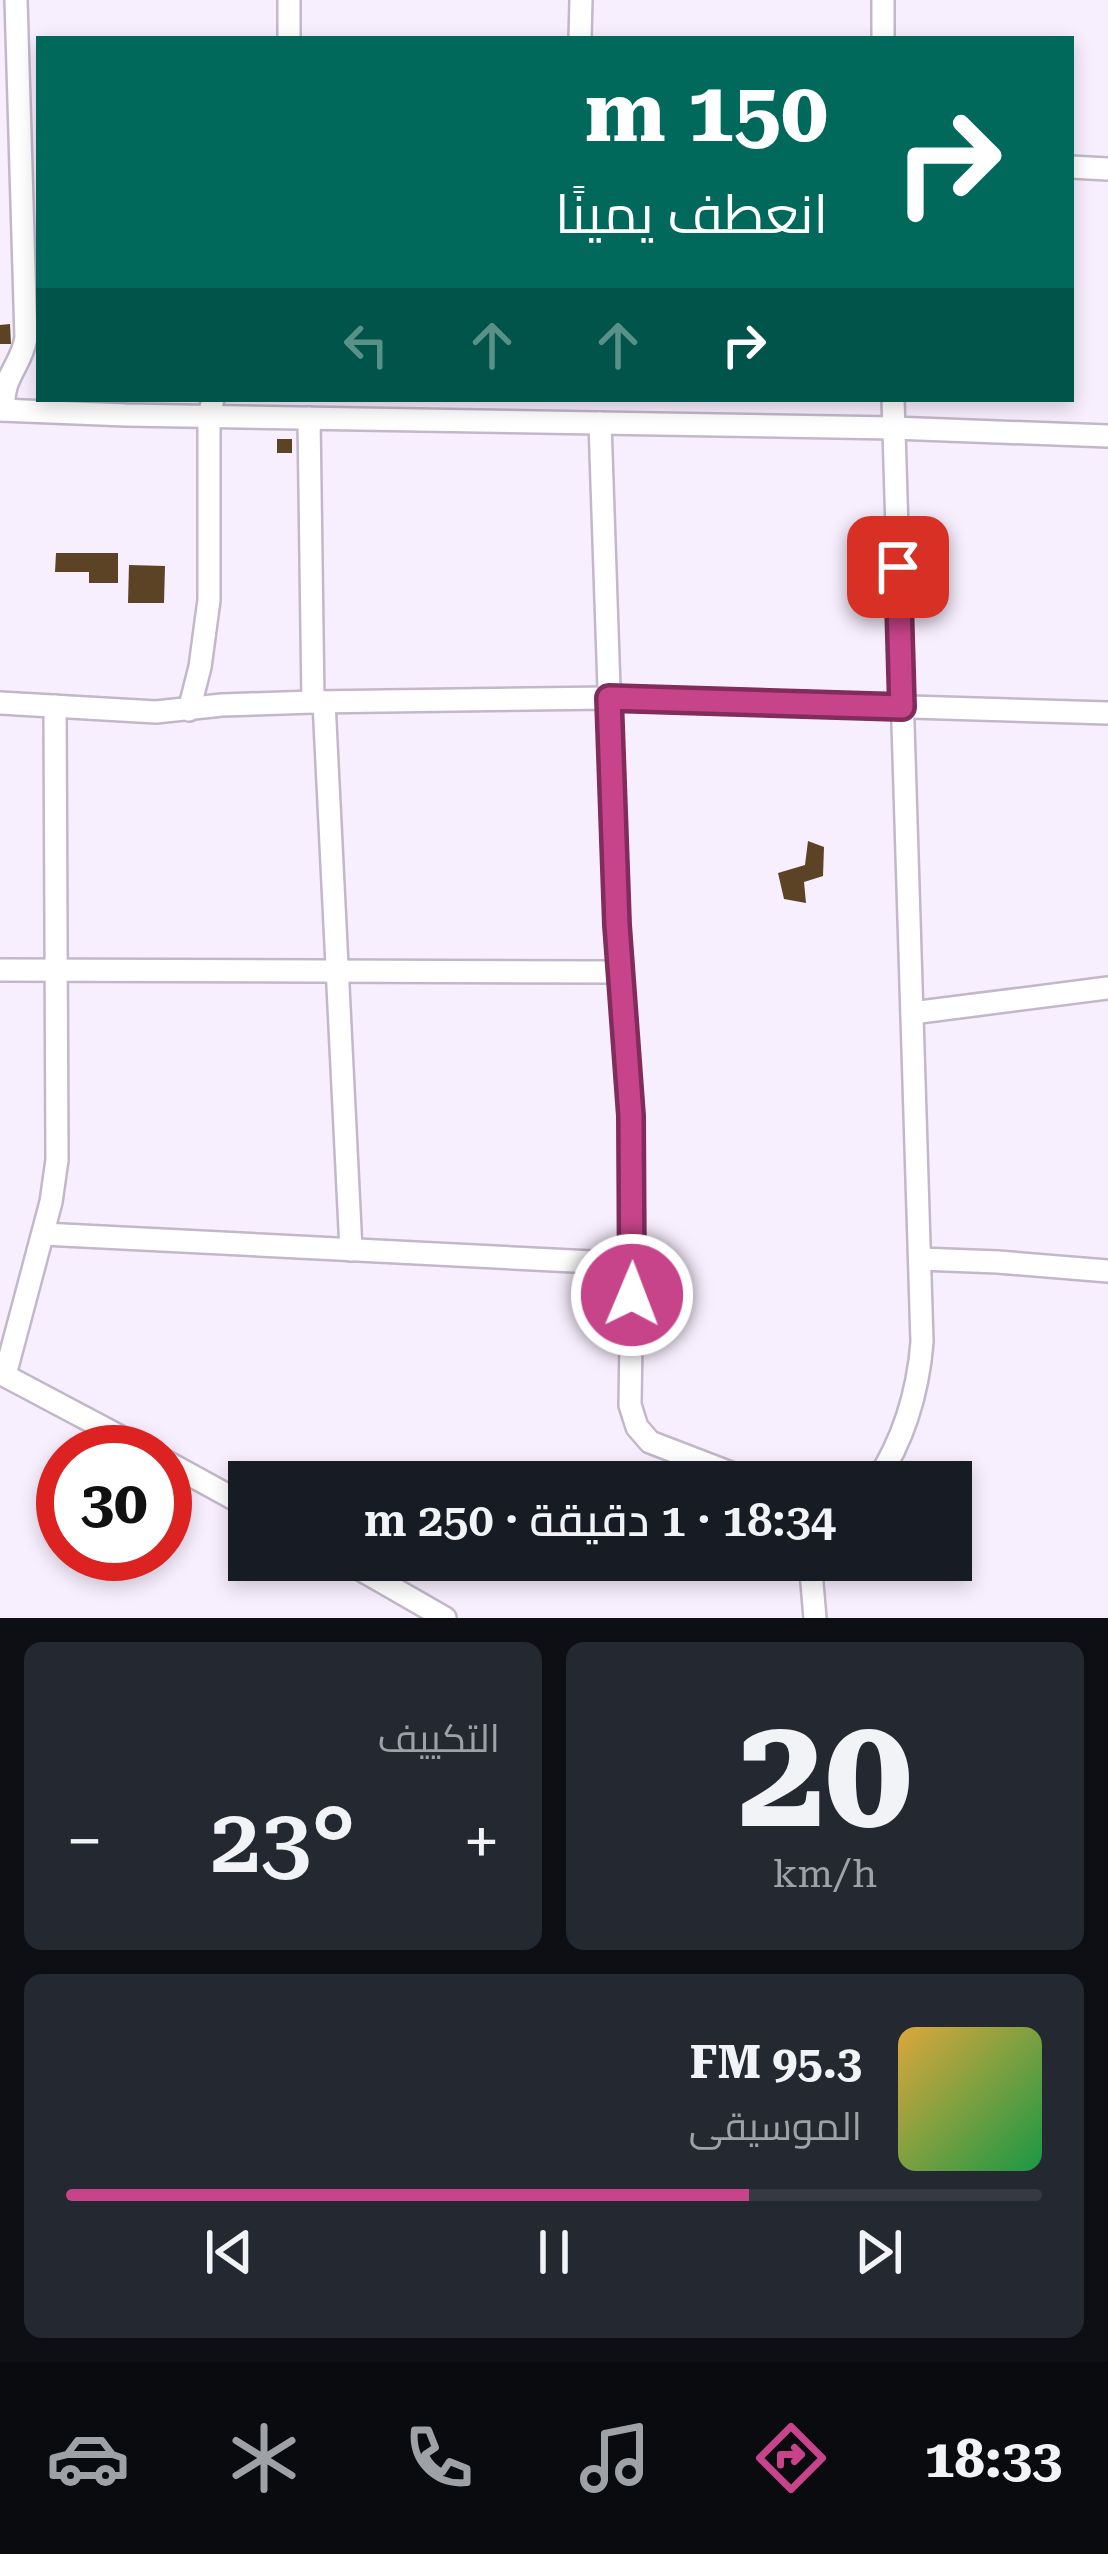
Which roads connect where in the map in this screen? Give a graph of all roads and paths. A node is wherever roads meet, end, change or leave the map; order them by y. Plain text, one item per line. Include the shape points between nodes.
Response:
1 (16, 0) edge
2 (289, 0) edge
3 (580, 0) edge
4 (883, 0) edge
5 (290, 36) edge
6 (580, 36) edge
7 (883, 36) edge
8 (1074, 166) edge
9 (1108, 169) edge
10 (892, 402) edge
11 (211, 408) edge
12 (2, 410) edge
13 (585, 415) edge
14 (309, 418) junction
15 (893, 428) junction
16 (1108, 436) edge
17 (609, 698) junction
18 (319, 702) junction
19 (0, 703) edge
20 (55, 706) junction
21 (902, 707) junction
22 (189, 710) junction
23 (1108, 713) edge
24 (0, 970) edge
25 (57, 970) junction
26 (336, 971) junction
27 (621, 972) junction
28 (1108, 988) edge
29 (912, 1013) junction
30 (43, 1234) junction
31 (351, 1250) junction
32 (920, 1259) junction
33 (632, 1264) junction
34 (1108, 1271) edge
35 (2, 1374) edge
36 (98, 1425) edge
37 (696, 1461) edge
38 (888, 1461) edge
39 (192, 1476) edge
40 (228, 1496) edge
41 (381, 1581) edge
42 (812, 1581) edge
43 (446, 1618) edge
44 (815, 1618) edge

1 - 12 street via 26,338
2 - 5 street
3 - 6 street
4 - 7 street
8 - 9 street
10 - 15 street
11 - 12 street
11 - 14 street
11 - 22 street via 209,600
13 - 14 street
13 - 15 street
13 - 17 street
14 - 18 street
15 - 16 street
15 - 21 street
17 - 18 street
17 - 21 street
17 - 27 street
18 - 22 street
18 - 26 street
19 - 20 street
20 - 22 street
20 - 25 street
21 - 23 street
21 - 29 street
24 - 25 street
25 - 26 street
25 - 30 street via 57,1160
26 - 27 street
26 - 31 street
27 - 33 street
28 - 29 street
29 - 32 street
30 - 31 street
30 - 35 street
31 - 33 street
32 - 34 street
32 - 38 street via 915,1393
33 - 37 street via 630,1406 643,1436
35 - 36 street
39 - 40 street
41 - 43 street
42 - 44 street

